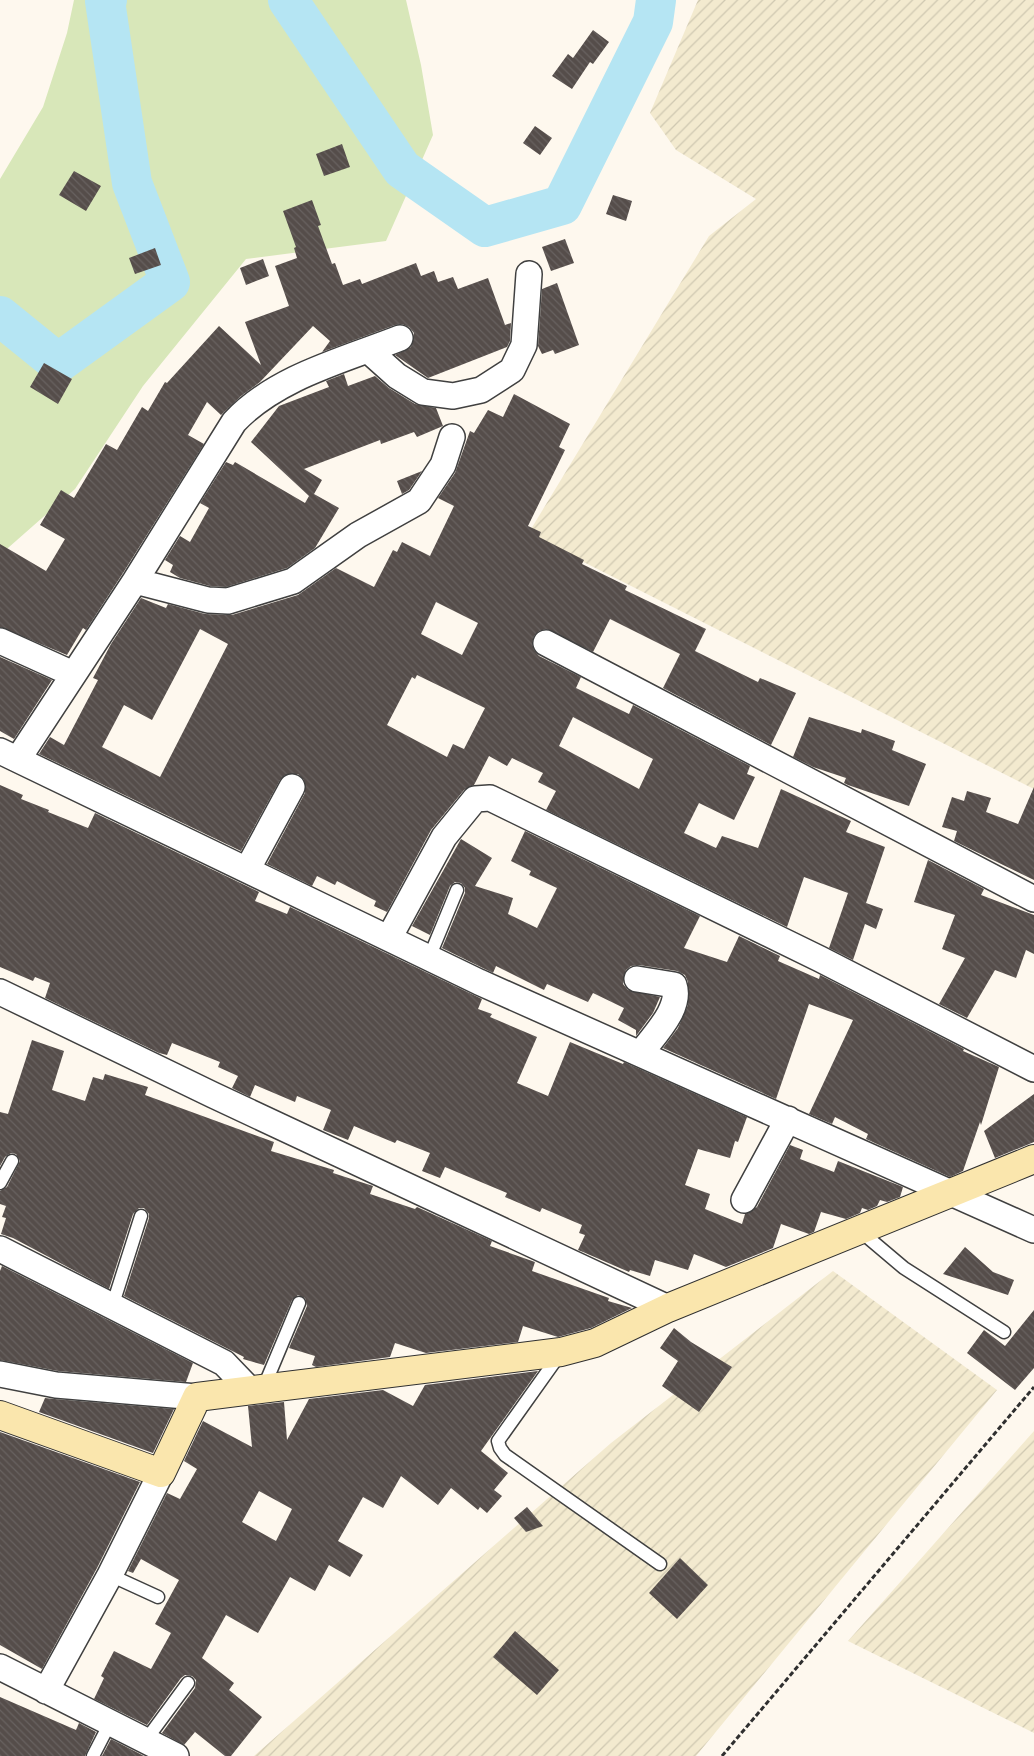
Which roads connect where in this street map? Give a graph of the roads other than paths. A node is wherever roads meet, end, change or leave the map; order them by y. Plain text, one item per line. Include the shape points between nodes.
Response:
1 (529, 274) dead end
2 (400, 338) dead end
3 (368, 350) junction
4 (452, 437) dead end
5 (135, 581) junction
6 (0, 641) edge
7 (546, 643) dead end
8 (73, 674) junction
9 (9, 755) edge
10 (292, 787) dead end
11 (247, 870) junction
12 (457, 890) dead end
13 (1034, 899) edge
14 (389, 938) junction
15 (429, 958) junction
16 (637, 979) dead end
17 (0, 992) edge
18 (641, 1054) junction
19 (1034, 1069) edge
20 (788, 1119) junction
21 (1034, 1159) edge
22 (12, 1161) dead end
23 (0, 1183) edge
24 (953, 1192) junction
25 (744, 1200) dead end
26 (141, 1216) dead end
27 (859, 1230) junction
28 (1034, 1230) edge
29 (0, 1249) edge
30 (299, 1303) dead end
31 (112, 1307) junction
32 (668, 1308) junction
33 (1004, 1332) dead end
34 (561, 1352) junction
35 (0, 1374) edge
36 (257, 1390) junction
37 (197, 1397) junction
38 (0, 1415) edge
39 (161, 1473) junction
40 (660, 1564) dead end
41 (110, 1575) junction
42 (158, 1597) dead end
43 (0, 1667) edge
44 (188, 1683) dead end
45 (46, 1691) junction
46 (110, 1723) junction
47 (146, 1740) junction
48 (93, 1756) edge
49 (176, 1756) edge

1 - 3 street via 524,345 512,370 481,390 453,396 423,392 397,376
2 - 3 street
3 - 5 street via 294,380 251,404 234,422
4 - 5 street via 443,465 419,501 358,535 293,581 228,601 208,600
5 - 8 street
6 - 8 street
7 - 13 street
8 - 9 street
9 - 11 street
10 - 11 street
11 - 14 street
12 - 15 lane
14 - 15 street
14 - 19 street via 444,837 475,799 490,798
15 - 18 street
16 - 18 street via 674,985 677,993 667,1017
17 - 32 street
18 - 20 street
20 - 24 street
20 - 25 street
21 - 24 street
22 - 23 lane
24 - 27 street
24 - 28 street
26 - 31 lane
27 - 32 street
27 - 33 lane via 904,1268
29 - 31 street
30 - 36 lane
31 - 36 street via 224,1363
32 - 34 street via 595,1343
34 - 36 street
34 - 40 lane via 498,1441 500,1448 505,1455
35 - 37 street via 56,1385
36 - 37 street
37 - 39 street
38 - 39 street
39 - 41 street
41 - 42 lane
41 - 45 street
43 - 45 street
44 - 47 lane
45 - 46 street
46 - 47 street
46 - 48 lane
47 - 49 street

